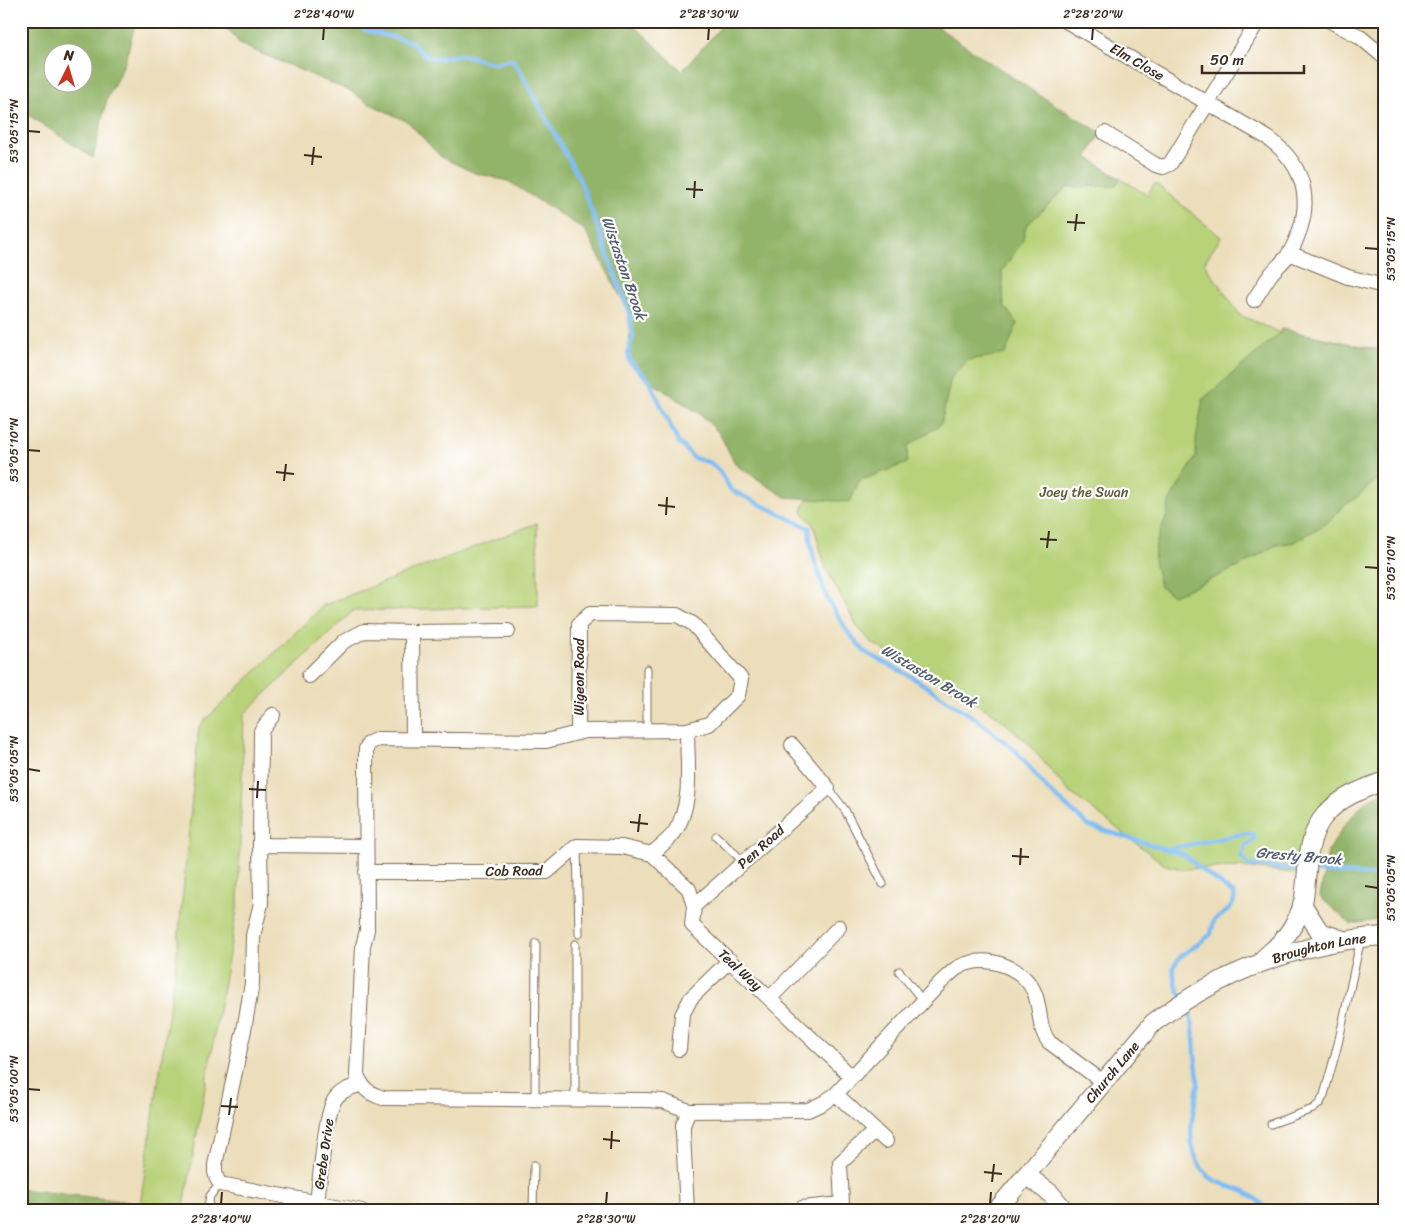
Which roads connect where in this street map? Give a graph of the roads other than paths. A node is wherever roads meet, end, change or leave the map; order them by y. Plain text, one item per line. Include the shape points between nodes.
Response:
1 (1066, 21) edge
2 (1258, 21) edge
3 (1330, 21) edge
4 (1384, 57) edge
5 (1208, 103) junction
6 (1105, 133) dead end
7 (1289, 253) junction
8 (1384, 286) edge
9 (1254, 300) dead end
10 (508, 631) dead end
11 (412, 632) junction
12 (647, 668) dead end
13 (309, 676) dead end
14 (273, 715) dead end
15 (687, 730) junction
16 (647, 731) junction
17 (578, 733) junction
18 (413, 739) junction
19 (792, 745) dead end
20 (1384, 780) edge
21 (828, 788) junction
22 (716, 836) dead end
23 (260, 845) junction
24 (366, 846) junction
25 (578, 846) junction
26 (652, 854) junction
27 (744, 862) junction
28 (366, 872) junction
29 (883, 884) dead end
30 (1302, 904) junction
31 (694, 906) junction
32 (839, 927) dead end
33 (579, 934) dead end
34 (1384, 936) edge
35 (1353, 939) junction
36 (536, 944) dead end
37 (575, 944) dead end
38 (730, 960) junction
39 (1255, 964) junction
40 (899, 971) dead end
41 (770, 998) junction
42 (923, 1001) junction
43 (679, 1050) dead end
44 (851, 1076) junction
45 (1104, 1082) junction
46 (361, 1084) junction
47 (836, 1094) junction
48 (535, 1099) junction
49 (575, 1099) junction
50 (689, 1112) junction
51 (1272, 1124) dead end
52 (875, 1130) junction
53 (886, 1141) dead end
54 (534, 1165) dead end
55 (1026, 1174) junction
56 (220, 1184) junction
57 (317, 1202) junction
58 (298, 1205) edge
59 (802, 1208) dead end
60 (207, 1211) edge
61 (362, 1211) edge
62 (533, 1211) edge
63 (687, 1211) edge
64 (996, 1211) edge
65 (1064, 1211) edge

1 - 5 street, Elm Close
2 - 5 street
3 - 4 street via 1359,36
5 - 6 street via 1167,166 1156,165
5 - 7 street, Elm Close via 1273,142 1289,156 1297,170 1303,184 1304,208
7 - 8 street via 1348,277
7 - 9 street, Elm Close
10 - 11 street
11 - 13 street via 364,631 343,642
11 - 18 street
12 - 16 lane
14 - 23 street via 261,731
15 - 16 street
15 - 17 street, Wigeon Road via 709,724 738,695 741,679 693,624 677,615 590,614 579,624
15 - 26 street via 685,811 674,833
16 - 17 street
17 - 18 street via 546,741
18 - 24 street via 378,739 366,748
19 - 21 street
20 - 30 street via 1346,797 1325,814 1315,831 1307,860
21 - 27 street, Pen Road
21 - 29 lane via 845,810
22 - 27 lane
23 - 24 street
23 - 56 street via 261,903 253,936 252,983 216,1165
24 - 28 street
25 - 26 street via 622,847
25 - 28 street, Cob Road via 547,872
25 - 33 lane
26 - 31 street, Teal Way via 689,889
27 - 31 street, Pen Road
28 - 46 street via 367,930 363,946 357,1075
30 - 35 street via 1320,932
30 - 39 street via 1284,940
31 - 38 street, Teal Way via 692,925
32 - 41 street
34 - 35 street, Broughton Lane
35 - 39 street, Broughton Lane
35 - 51 lane via 1340,1038 1324,1095 1313,1109
36 - 48 lane
37 - 49 lane
38 - 41 street, Teal Way
38 - 43 street via 692,998 682,1014
39 - 45 street, Church Lane via 1197,993 1154,1023
40 - 42 lane
41 - 44 street, Teal Way
42 - 44 street
42 - 45 street via 959,967 989,961 1004,964 1018,973 1035,994 1044,1034 1050,1042
44 - 47 street
45 - 55 street, Church Lane
46 - 48 street via 371,1094 383,1098
46 - 57 street, Grebe Drive via 344,1090 334,1100 329,1114
47 - 50 street via 808,1110
47 - 52 street
48 - 49 street
49 - 50 street via 663,1101
50 - 63 street via 683,1126
52 - 53 street
52 - 59 street via 840,1163 842,1204
54 - 62 lane
55 - 64 street, Church Lane
55 - 65 street via 1051,1194
56 - 58 street, Grebe Drive
56 - 60 lane via 210,1196
57 - 58 street, Grebe Drive
57 - 61 street

